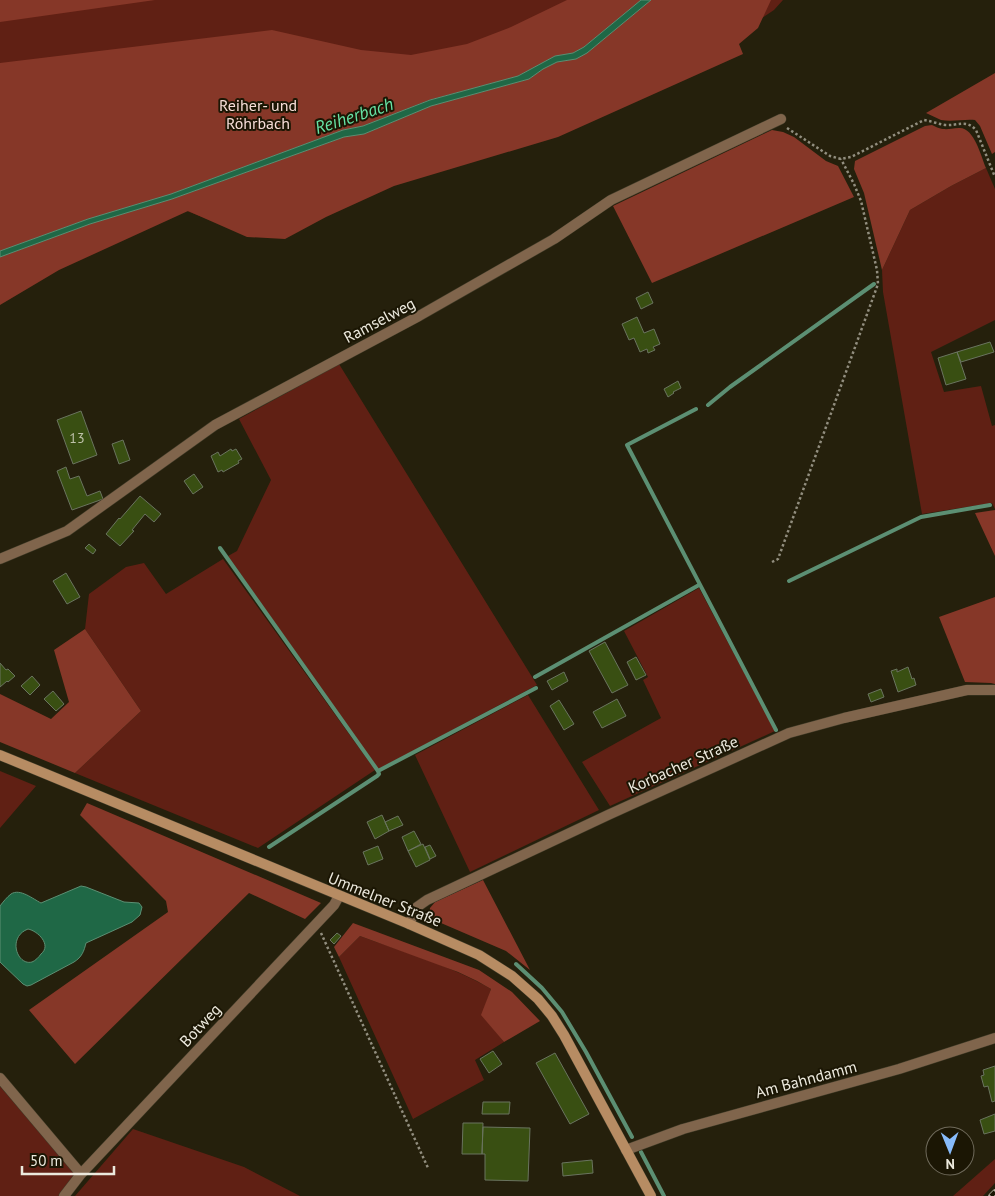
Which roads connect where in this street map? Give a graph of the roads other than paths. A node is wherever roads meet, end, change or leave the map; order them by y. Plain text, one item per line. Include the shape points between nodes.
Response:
1 (780, 119) road end
2 (0, 559) edge
3 (995, 690) edge
4 (0, 755) edge
5 (339, 896) junction
6 (409, 924) junction
7 (995, 1038) edge
8 (0, 1078) edge
9 (626, 1150) junction
10 (81, 1174) junction
11 (64, 1196) edge
12 (651, 1196) edge

1 - 2 street, Ramselweg via 611,200 554,239 215,425 67,531
3 - 6 street, Korbacher Straße via 967,690 789,733 427,900 418,907
4 - 5 main road, Ummelner Straße
5 - 6 main road, Ummelner Straße
5 - 10 street, Botweg via 317,924
6 - 9 main road, Ummelner Straße via 479,955 512,976 538,999 564,1035
7 - 9 street, Am Bahndamm via 899,1069 683,1129
8 - 10 street
9 - 12 main road, Ummelner Straße
10 - 11 street, Botweg

